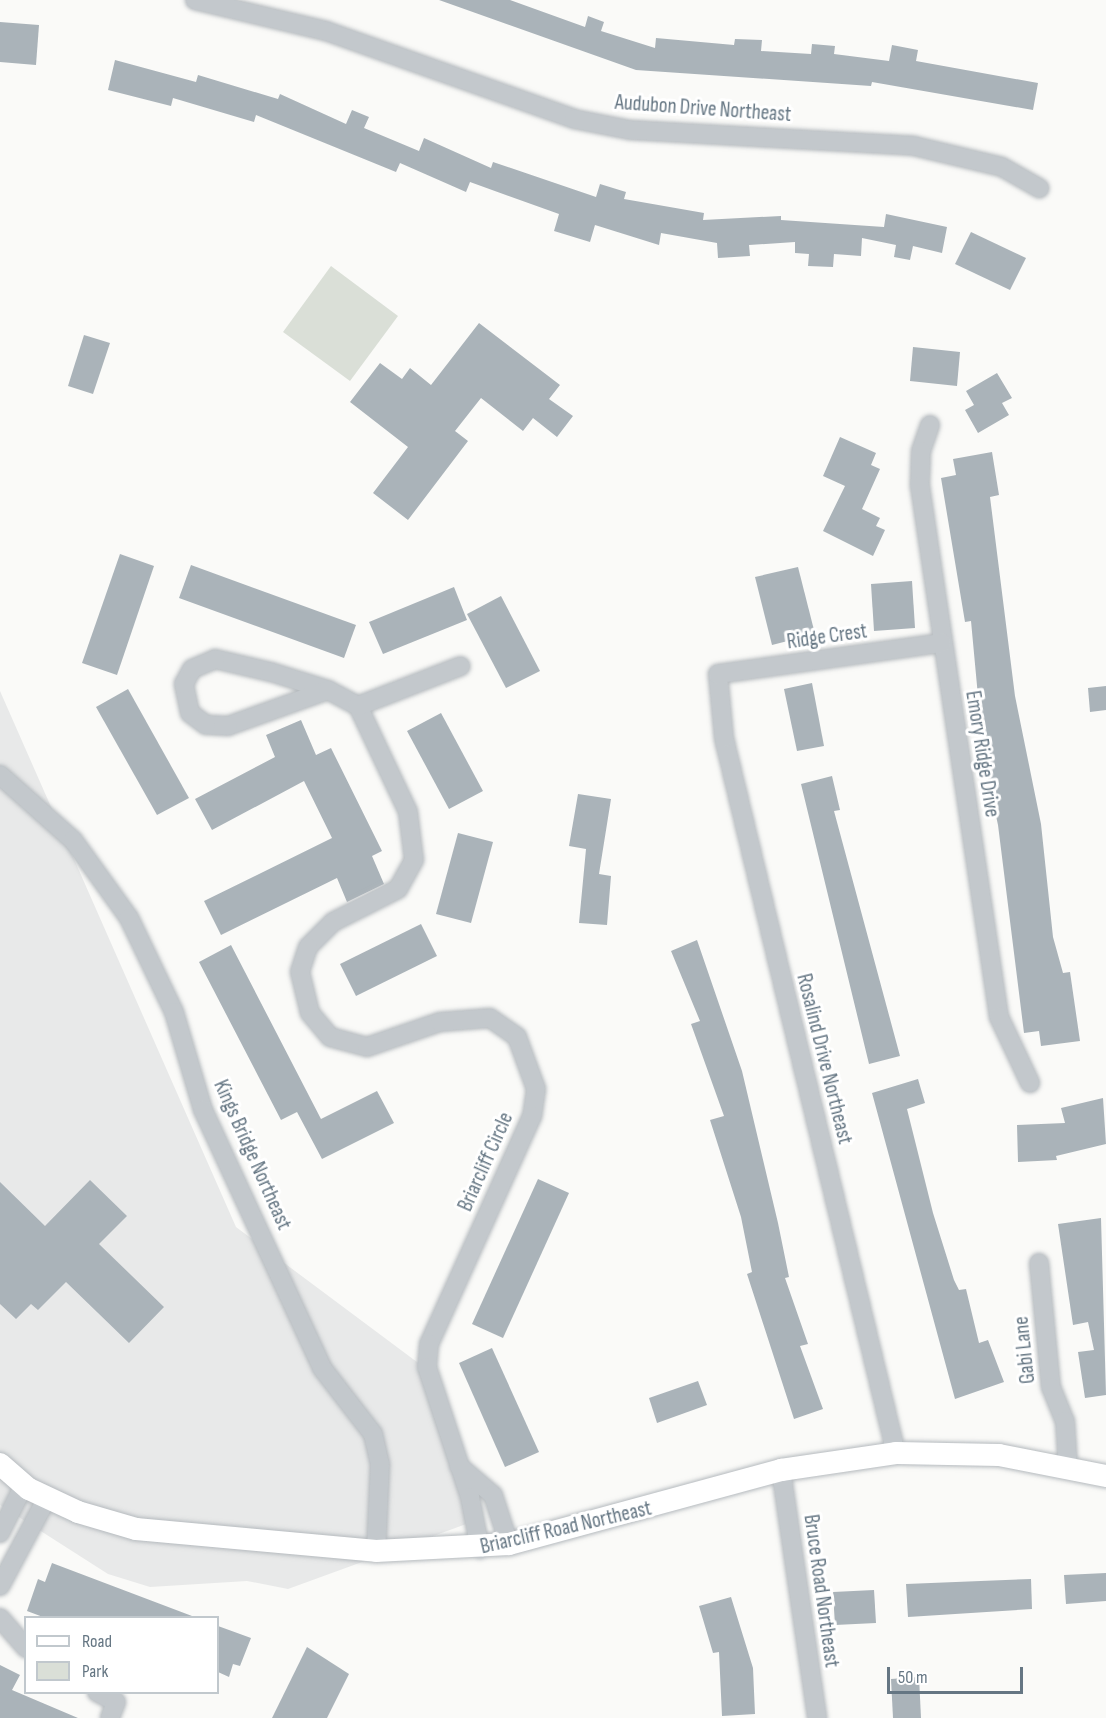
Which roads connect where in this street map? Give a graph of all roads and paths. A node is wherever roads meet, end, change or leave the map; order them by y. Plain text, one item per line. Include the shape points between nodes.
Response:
1 (195, 0) edge
2 (1039, 188) dead end
3 (930, 425) dead end
4 (942, 643) junction
5 (461, 666) dead end
6 (718, 674) joint
7 (328, 690) junction
8 (358, 706) junction
9 (0, 775) edge
10 (1030, 1083) dead end
11 (1039, 1263) dead end
12 (896, 1453) junction
13 (0, 1464) edge
14 (459, 1466) junction
15 (1068, 1467) junction
16 (781, 1470) junction
17 (1106, 1476) edge
18 (24, 1485) junction
19 (47, 1498) junction
20 (0, 1533) edge
21 (509, 1544) junction
22 (480, 1549) junction
23 (376, 1551) junction
24 (6, 1562) edge
25 (0, 1586) edge
26 (0, 1618) edge
27 (24, 1646) edge
28 (101, 1694) edge
29 (110, 1718) edge
30 (817, 1718) edge

1 - 2 street, Audubon Drive Northeast via 326,31 574,119 672,133 914,146 1002,167
3 - 4 street, Emory Ridge Drive via 919,476
4 - 6 street, Ridge Crest
4 - 10 street, Emory Ridge Drive via 999,1017
5 - 8 street
6 - 12 street, Rosalind Drive Northeast via 723,738
7 - 7 street via 215,658 192,669 183,694 190,713 217,728
7 - 8 street
8 - 14 street, Briarcliff Circle via 408,812 414,860 398,889 333,922 308,947 300,972 310,1014 330,1037 367,1047 440,1022 490,1018 517,1037 536,1089 532,1116 429,1344 426,1367
9 - 23 street, Kings Bridge Northeast via 73,840 129,918 174,1012 203,1110 322,1368 373,1434 380,1464
11 - 15 street, Gabi Lane via 1051,1387 1065,1421
12 - 15 main road, Briarcliff Road Northeast via 999,1455
12 - 16 main road, Briarcliff Road Northeast
13 - 18 main road, Briarcliff Road Northeast
14 - 21 street, Briarcliff Circle via 493,1495
14 - 22 street, Briarcliff Circle
15 - 17 main road, Briarcliff Road Northeast
16 - 21 main road, Briarcliff Road Northeast
16 - 30 street, Bruce Road Northeast
18 - 19 main road, Briarcliff Road Northeast
18 - 20 street
19 - 23 main road, Briarcliff Road Northeast via 136,1529
19 - 24 street
21 - 22 main road, Briarcliff Road Northeast
22 - 23 main road, Briarcliff Road Northeast
24 - 25 street
26 - 27 street
28 - 29 street via 116,1702

